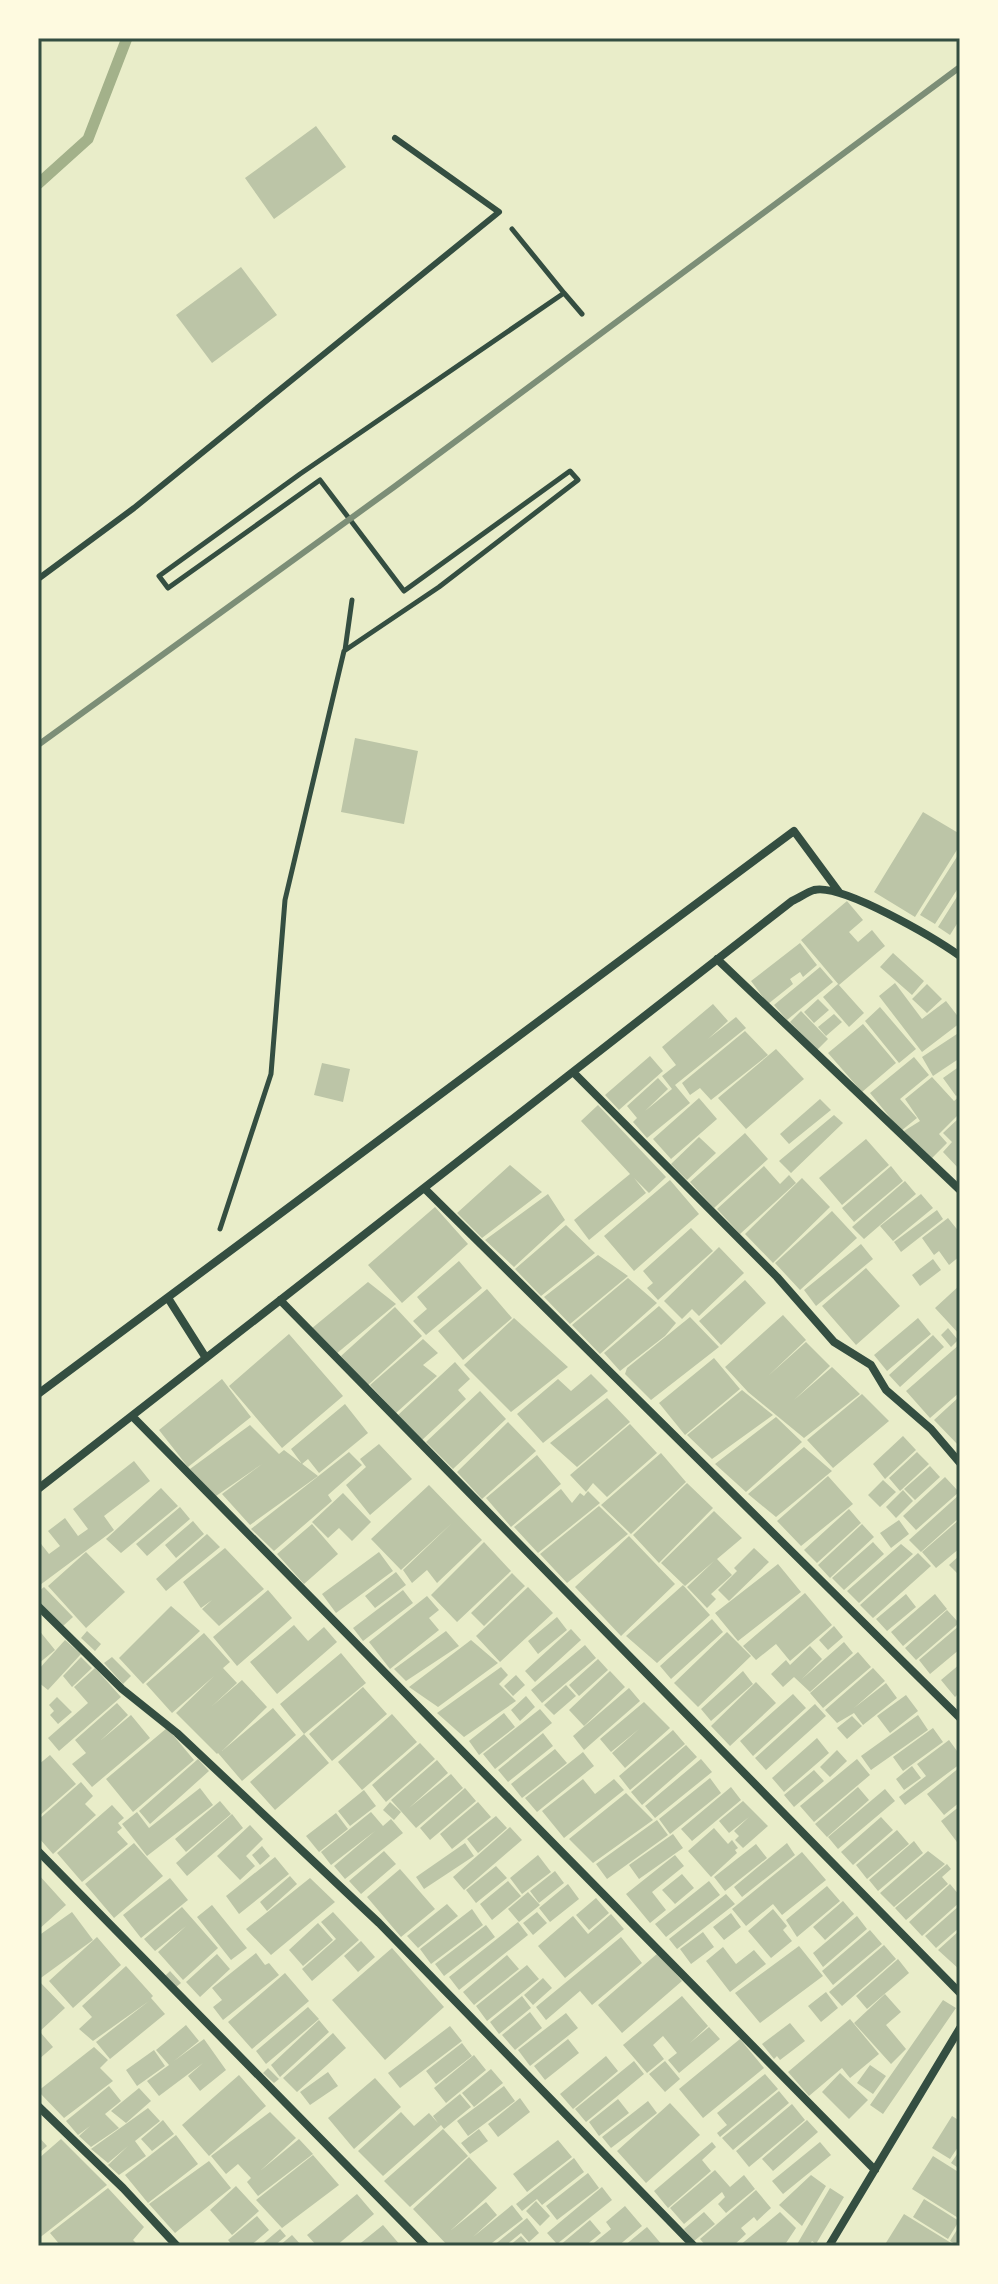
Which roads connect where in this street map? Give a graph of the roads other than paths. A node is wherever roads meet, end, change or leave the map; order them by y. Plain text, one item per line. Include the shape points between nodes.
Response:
1 (395, 138) dead end
2 (38, 579) edge
3 (839, 892) junction
4 (960, 956) edge
5 (717, 959) junction
6 (573, 1072) junction
7 (425, 1189) junction
8 (960, 1190) edge
9 (168, 1298) junction
10 (280, 1300) junction
11 (206, 1358) junction
12 (38, 1394) edge
13 (132, 1416) junction
14 (960, 1463) edge
15 (38, 1489) edge
16 (38, 1606) edge
17 (960, 1718) edge
18 (38, 1851) edge
19 (960, 1993) edge
20 (960, 2028) edge
21 (38, 2106) edge
22 (875, 2170) junction
23 (177, 2246) edge
24 (426, 2246) edge
25 (694, 2246) edge
26 (829, 2246) edge

1 - 2 lane via 499,212 134,508
3 - 4 street via 932,936
3 - 5 street via 816,889 792,901
3 - 9 street via 794,831
5 - 6 street
5 - 8 street
6 - 7 street
6 - 14 street via 777,1277 834,1342 871,1365 886,1390
7 - 10 street
7 - 17 street
9 - 11 street
9 - 12 street
10 - 11 street
10 - 19 street
11 - 13 street
13 - 15 street
13 - 22 street
16 - 25 street via 379,1923
18 - 24 street
20 - 22 street
21 - 23 street
22 - 26 street

